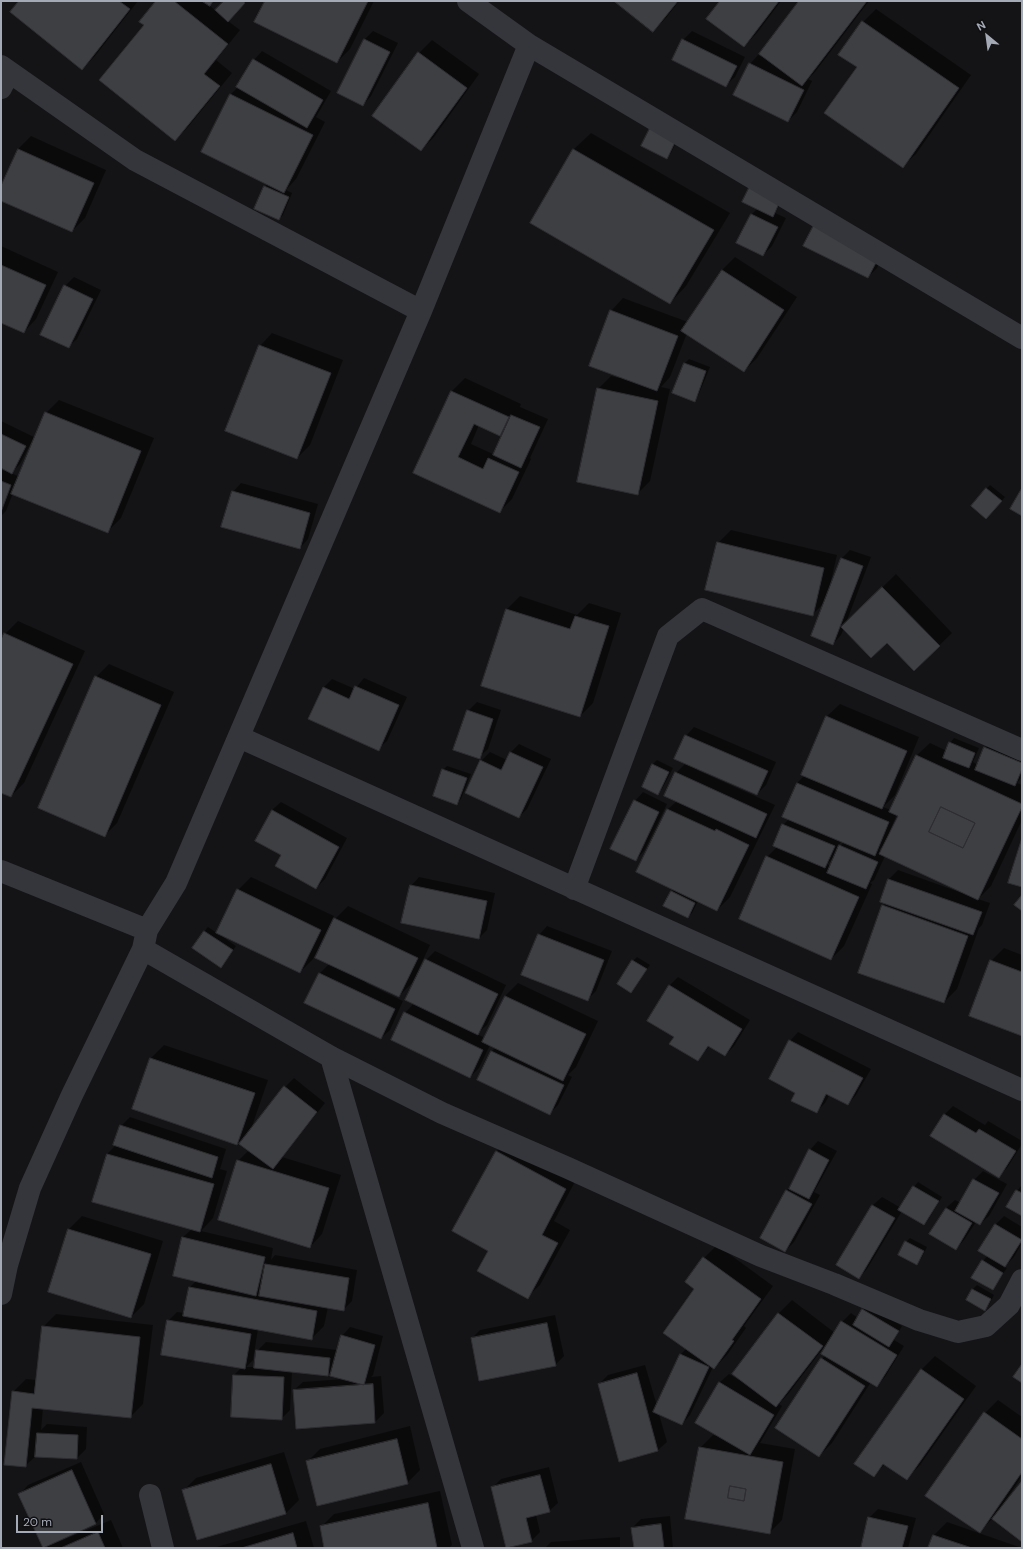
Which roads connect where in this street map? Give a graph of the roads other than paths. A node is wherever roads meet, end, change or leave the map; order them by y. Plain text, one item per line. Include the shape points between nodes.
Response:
1 (468, 1) edge
2 (529, 45) junction
3 (4, 75) edge
4 (421, 311) junction
5 (1022, 338) edge
6 (239, 737) junction
7 (1022, 750) edge
8 (1, 871) edge
9 (574, 889) junction
10 (145, 940) junction
11 (331, 1057) junction
12 (1022, 1090) edge
13 (1021, 1282) edge
14 (1, 1294) edge
15 (150, 1495) dead end
16 (163, 1548) edge
17 (473, 1548) edge

1 - 2 street
2 - 4 street
2 - 5 street
3 - 4 street via 135,160
4 - 6 street
6 - 9 street
6 - 10 street via 176,883
7 - 9 street via 702,609 668,636
8 - 10 street
9 - 12 street
10 - 11 street
10 - 14 street via 30,1188
11 - 13 street via 442,1113 762,1256 918,1320 958,1332 986,1326 1009,1305
11 - 17 street
15 - 16 street

